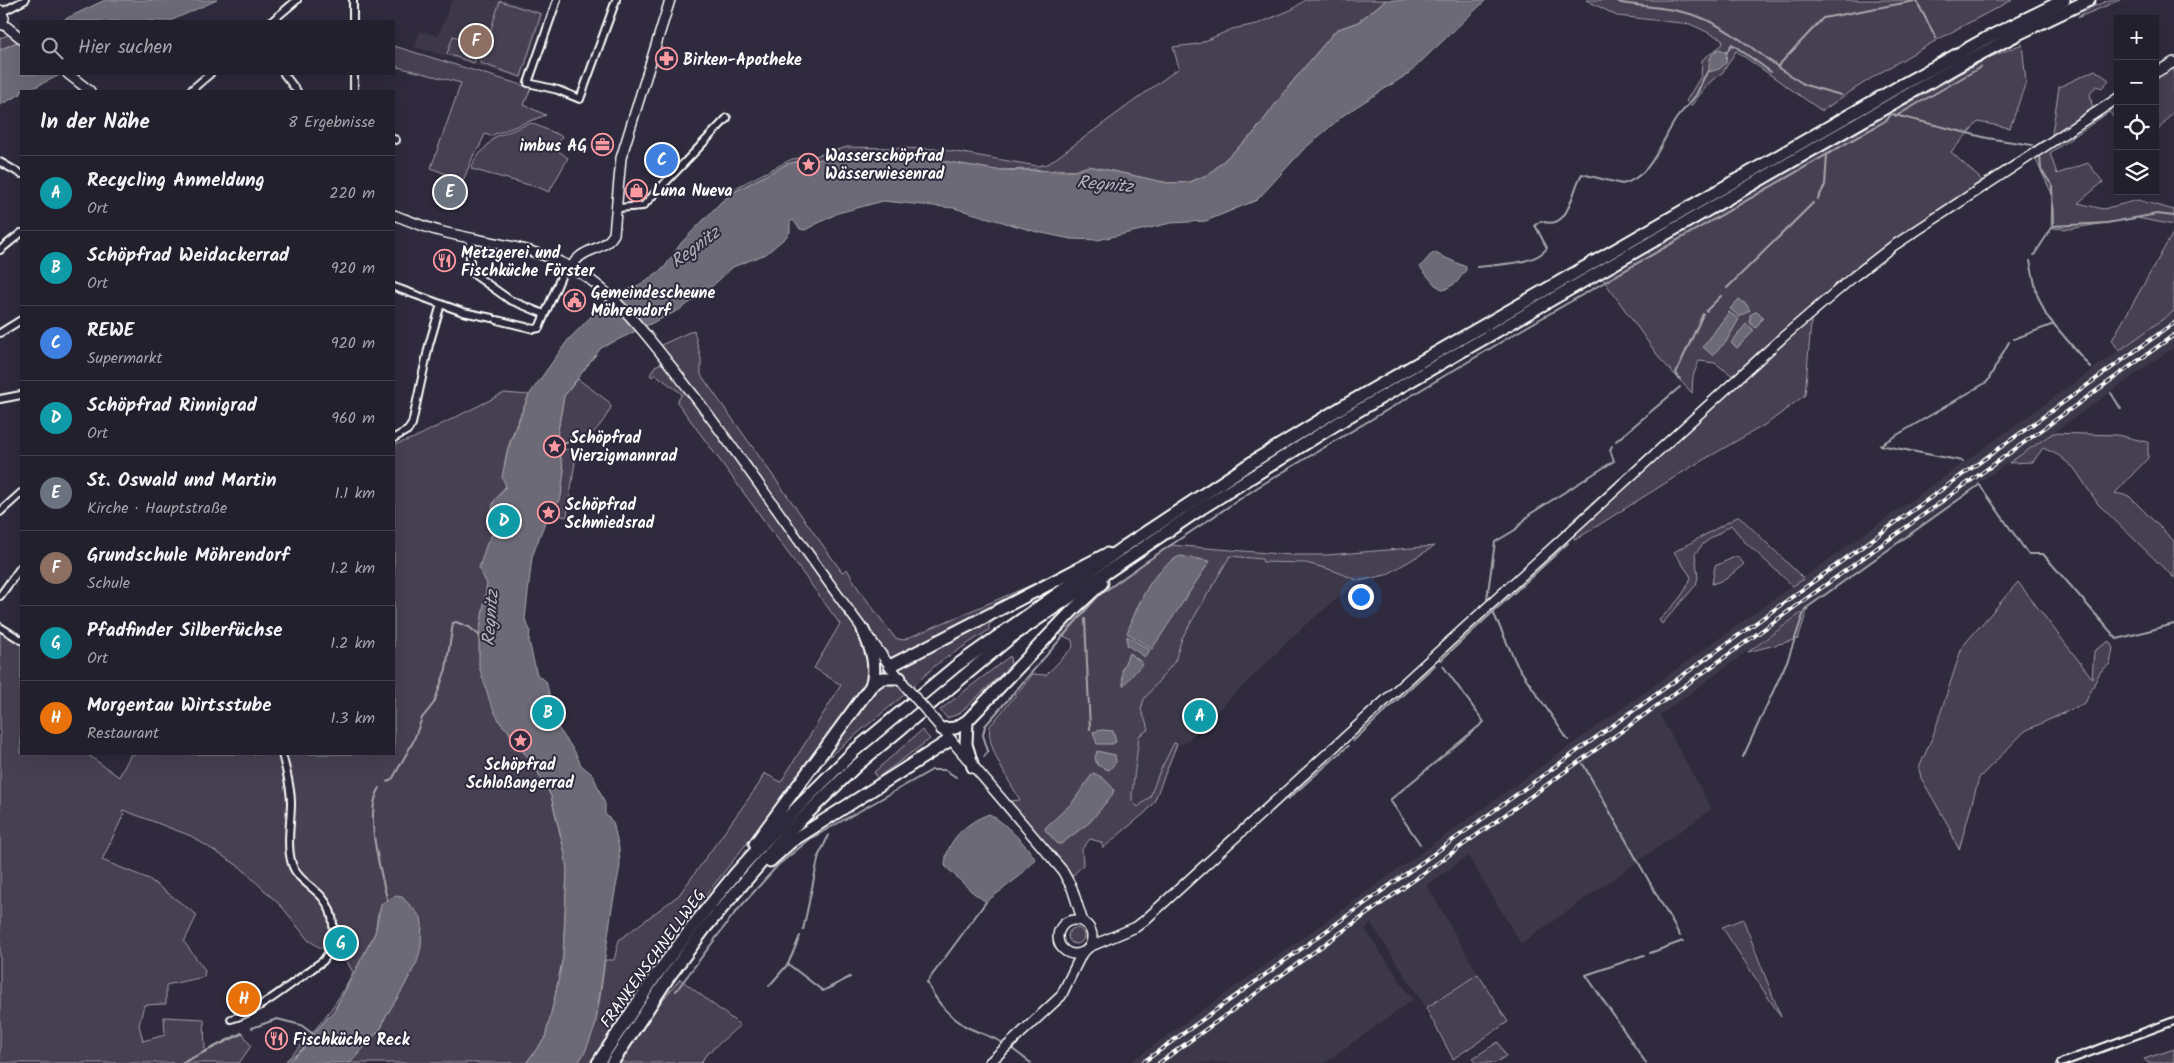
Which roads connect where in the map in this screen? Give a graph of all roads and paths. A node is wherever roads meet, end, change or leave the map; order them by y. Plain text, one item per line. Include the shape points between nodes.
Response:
1 (25, 0) edge
2 (297, 0) edge
3 (353, 0) edge
4 (558, 0) edge
5 (616, 0) edge
6 (670, 0) edge
7 (2064, 0) edge
8 (2089, 0) edge
9 (1, 11) edge
10 (273, 20) edge
11 (354, 20) edge
12 (1, 24) edge
13 (20, 37) edge
14 (2174, 62) edge
15 (2159, 71) edge
16 (209, 75) edge
17 (285, 75) edge
18 (354, 75) edge
19 (71, 77) edge
20 (89, 90) edge
21 (191, 90) edge
22 (296, 90) edge
23 (354, 90) edge
24 (2114, 101) edge
25 (726, 118) dead end
26 (0, 162) edge
27 (20, 173) edge
28 (618, 208) junction
29 (395, 215) edge
30 (20, 234) edge
31 (470, 238) junction
32 (0, 250) edge
33 (569, 266) junction
34 (395, 287) edge
35 (441, 304) junction
36 (544, 314) junction
37 (20, 321) edge
38 (0, 333) edge
39 (20, 395) edge
40 (0, 400) edge
41 (395, 437) edge
42 (20, 496) edge
43 (0, 512) edge
44 (1125, 546) junction
45 (1139, 550) junction
46 (20, 568) edge
47 (0, 596) edge
48 (0, 627) edge
49 (863, 630) junction
50 (20, 639) edge
51 (890, 666) junction
52 (900, 678) junction
53 (871, 686) junction
54 (967, 721) junction
55 (942, 729) junction
56 (950, 740) junction
57 (282, 755) edge
58 (973, 767) junction
59 (740, 876) junction
60 (1076, 904) junction
61 (1068, 922) junction
62 (1083, 922) junction
63 (1091, 930) junction
64 (1114, 935) junction
65 (1085, 950) junction
66 (1067, 951) junction
67 (1070, 978) junction
68 (231, 1019) dead end
69 (2174, 1021) edge
70 (598, 1063) edge
71 (612, 1063) edge
72 (989, 1063) edge
73 (2061, 1063) edge

1 - 9 street
2 - 10 street
3 - 11 street
4 - 5 street via 528,83 580,99
6 - 28 main road via 622,158
7 - 44 highway via 1900,86 1417,363 1257,459
8 - 45 highway via 1939,77 1411,379 1274,462
9 - 12 main road via 4,18
12 - 13 main road
14 - 15 main road
16 - 21 street
17 - 22 street
18 - 23 street
19 - 20 main road
24 - 64 main road via 1852,276 1145,920 1124,933
25 - 28 street via 642,206
26 - 27 street
28 - 33 main road via 611,240 580,255
29 - 31 main road
30 - 32 street
31 - 33 main road via 520,248
31 - 36 street via 472,273 510,300
33 - 36 street
33 - 49 main road via 611,297 656,349 749,471
34 - 35 street
35 - 36 street via 537,329
35 - 41 street via 412,424
37 - 38 street
39 - 40 street
42 - 43 street
44 - 51 highway via 1088,562
44 - 59 highway via 956,666 868,739 814,791
45 - 54 highway via 1075,608
45 - 59 highway via 1011,638 941,694 856,766
46 - 47 street
48 - 50 street
49 - 51 main road
49 - 53 highway via 874,663
51 - 52 main road
52 - 53 highway via 882,678
52 - 55 main road, bridge
53 - 59 highway via 766,827
54 - 55 highway via 955,728
54 - 58 highway via 966,744
55 - 56 main road
56 - 58 main road
56 - 59 highway
57 - 68 street via 290,786 292,865 328,907 332,944 323,961 259,1005
58 - 60 main road via 1062,870
59 - 70 highway, FRANKENSCHNELLWEG via 656,975
59 - 71 highway, FRANKENSCHNELLWEG
60 - 61 main road
60 - 62 main road
61 - 62 main road
61 - 66 main road via 1059,934 1060,944
62 - 63 main road
63 - 64 main road
63 - 65 main road via 1092,941
64 - 65 main road
65 - 66 main road via 1077,954
65 - 67 main road
66 - 67 main road
67 - 72 main road via 1061,996
69 - 73 street

